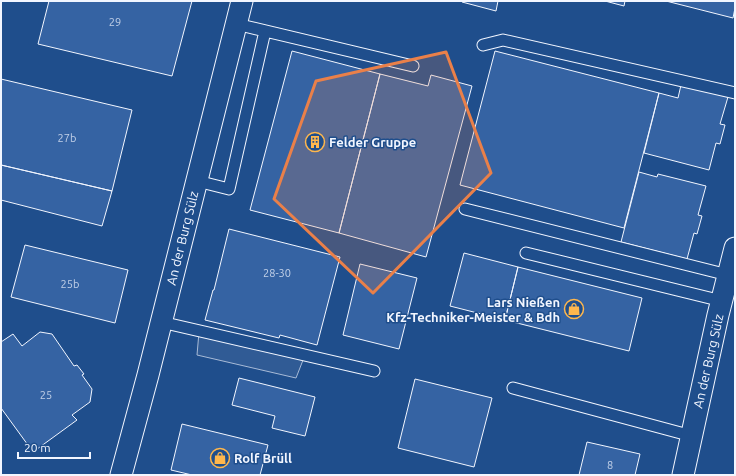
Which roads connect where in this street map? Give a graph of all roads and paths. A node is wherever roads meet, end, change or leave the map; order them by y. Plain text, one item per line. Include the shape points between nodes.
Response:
1 (242, 1) edge
2 (236, 24) junction
3 (265, 31) junction
4 (483, 45) dead end
5 (413, 66) dead end
6 (735, 93) edge
7 (196, 181) junction
8 (465, 209) dead end
9 (735, 248) edge
10 (526, 253) dead end
11 (728, 275) junction
12 (725, 312) edge
13 (161, 322) junction
14 (374, 371) dead end
15 (513, 388) dead end
16 (692, 436) junction
17 (121, 475) edge
18 (683, 475) edge

1 - 2 street, An der Burg Sülz
2 - 3 lane
2 - 7 street, An der Burg Sülz
3 - 5 lane
3 - 7 lane via 228,189
4 - 6 lane via 503,40
7 - 13 street, An der Burg Sülz
8 - 11 lane
9 - 11 street, An der Burg Sülz
10 - 12 lane
11 - 12 street, An der Burg Sülz
12 - 16 street, An der Burg Sülz
13 - 14 lane
13 - 17 street, An der Burg Sülz
15 - 16 lane
16 - 18 street, An der Burg Sülz

